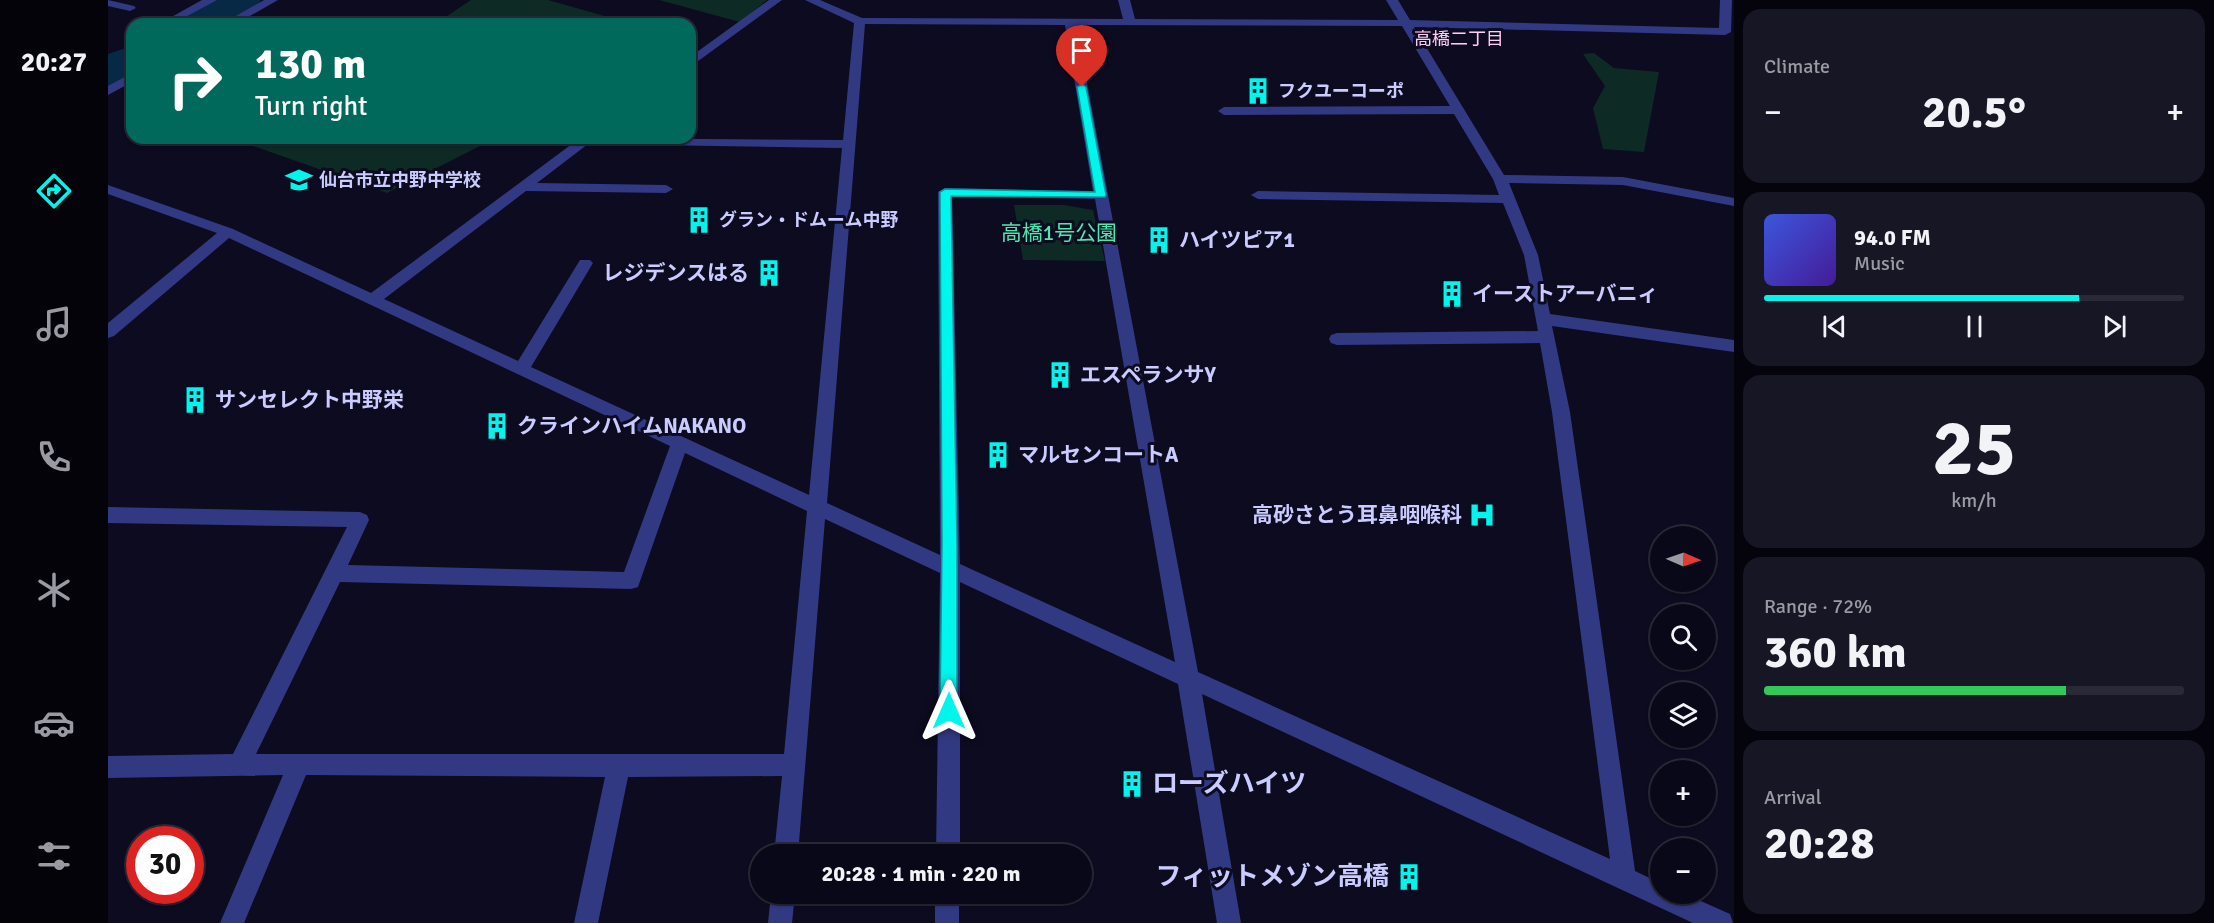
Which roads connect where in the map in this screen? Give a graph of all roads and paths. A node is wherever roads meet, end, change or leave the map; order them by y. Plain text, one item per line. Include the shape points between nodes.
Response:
1 (211, 0) edge
2 (272, 0) edge
3 (776, 0) edge
4 (811, 0) edge
5 (1124, 0) edge
6 (1392, 0) edge
7 (1726, 0) edge
8 (108, 3) edge
9 (130, 8) dead end
10 (176, 18) edge
11 (239, 18) edge
12 (860, 21) junction
13 (1070, 22) junction
14 (1130, 22) junction
15 (1404, 23) junction
16 (1729, 33) edge
17 (696, 59) edge
18 (126, 80) edge
19 (108, 91) edge
20 (1457, 110) junction
21 (1224, 111) dead end
22 (696, 141) edge
23 (580, 144) edge
24 (849, 144) junction
25 (1500, 179) junction
26 (524, 187) junction
27 (108, 189) edge
28 (666, 189) dead end
29 (1101, 195) junction
30 (1258, 195) dead end
31 (1508, 199) junction
32 (1734, 202) edge
33 (228, 232) junction
34 (585, 263) dead end
35 (372, 300) junction
36 (1545, 319) junction
37 (108, 332) edge
38 (1547, 338) junction
39 (1336, 339) dead end
40 (1734, 346) edge
41 (521, 370) junction
42 (680, 443) junction
43 (817, 507) junction
44 (108, 515) edge
45 (950, 567) junction
46 (334, 573) junction
47 (1188, 677) junction
48 (299, 764) junction
49 (239, 765) junction
50 (794, 765) junction
51 (619, 766) junction
52 (108, 767) edge
53 (787, 844) edge
54 (948, 844) edge
55 (1624, 878) junction
56 (782, 904) edge
57 (948, 904) edge
58 (232, 923) edge
59 (586, 923) edge
60 (780, 923) edge
61 (947, 923) edge
62 (1230, 923) edge
63 (1721, 923) edge

1 - 10 street
2 - 11 street
3 - 17 street
4 - 12 street
5 - 14 street
6 - 15 street
7 - 16 street
8 - 9 street
12 - 13 street
12 - 24 street
13 - 14 street
13 - 29 street
14 - 15 street
15 - 16 street
15 - 20 street
18 - 19 street
20 - 21 street
20 - 25 street
22 - 24 street
23 - 26 street
24 - 43 street
25 - 31 street
25 - 32 street via 1623,181
26 - 28 street
26 - 35 street
27 - 33 street
29 - 45 street via 945,192
29 - 47 street
30 - 31 street
31 - 36 street via 1532,255
33 - 35 street
33 - 37 street
34 - 41 street
35 - 41 street
36 - 38 street
36 - 40 street
38 - 39 street
38 - 55 street via 1563,423
41 - 42 street
42 - 43 street
42 - 46 street via 631,581
43 - 45 street
43 - 50 street
44 - 46 street via 360,520
45 - 47 street
45 - 54 street
46 - 49 street
47 - 55 street
47 - 62 street
48 - 49 street
48 - 51 street
48 - 58 street
49 - 52 street
50 - 51 street
50 - 53 street
51 - 59 street
55 - 63 street
56 - 60 street
57 - 61 street

